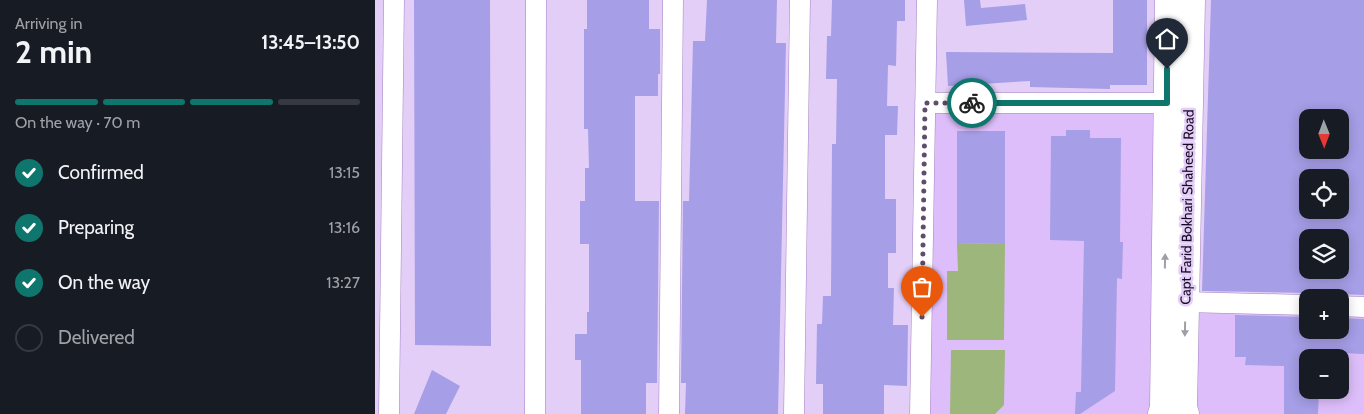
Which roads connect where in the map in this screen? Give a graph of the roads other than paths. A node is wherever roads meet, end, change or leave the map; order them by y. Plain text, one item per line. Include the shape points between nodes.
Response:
1 (394, 0) edge
2 (536, 0) edge
3 (673, 0) edge
4 (800, 0) edge
5 (927, 0) edge
6 (1169, 0) edge
7 (1191, 0) edge
8 (925, 103) junction
9 (1167, 103) junction
10 (1185, 302) junction
11 (1299, 306) edge
12 (1349, 306) edge
13 (1364, 307) edge
14 (389, 414) edge
15 (535, 414) edge
16 (669, 414) edge
17 (794, 414) edge
18 (920, 414) edge
19 (1162, 414) edge
20 (1185, 414) edge

1 - 14 street
2 - 15 street
3 - 16 street
4 - 17 street
5 - 8 street
6 - 9 street, Capt Farid Bokhari Shaheed Road
7 - 10 street, Capt Farid Bokhari Shaheed Road
8 - 9 street
8 - 18 street
19 -> 9 street, Capt Farid Bokhari Shaheed Road
10 - 11 street
10 -> 20 street, Capt Farid Bokhari Shaheed Road
12 - 13 street

